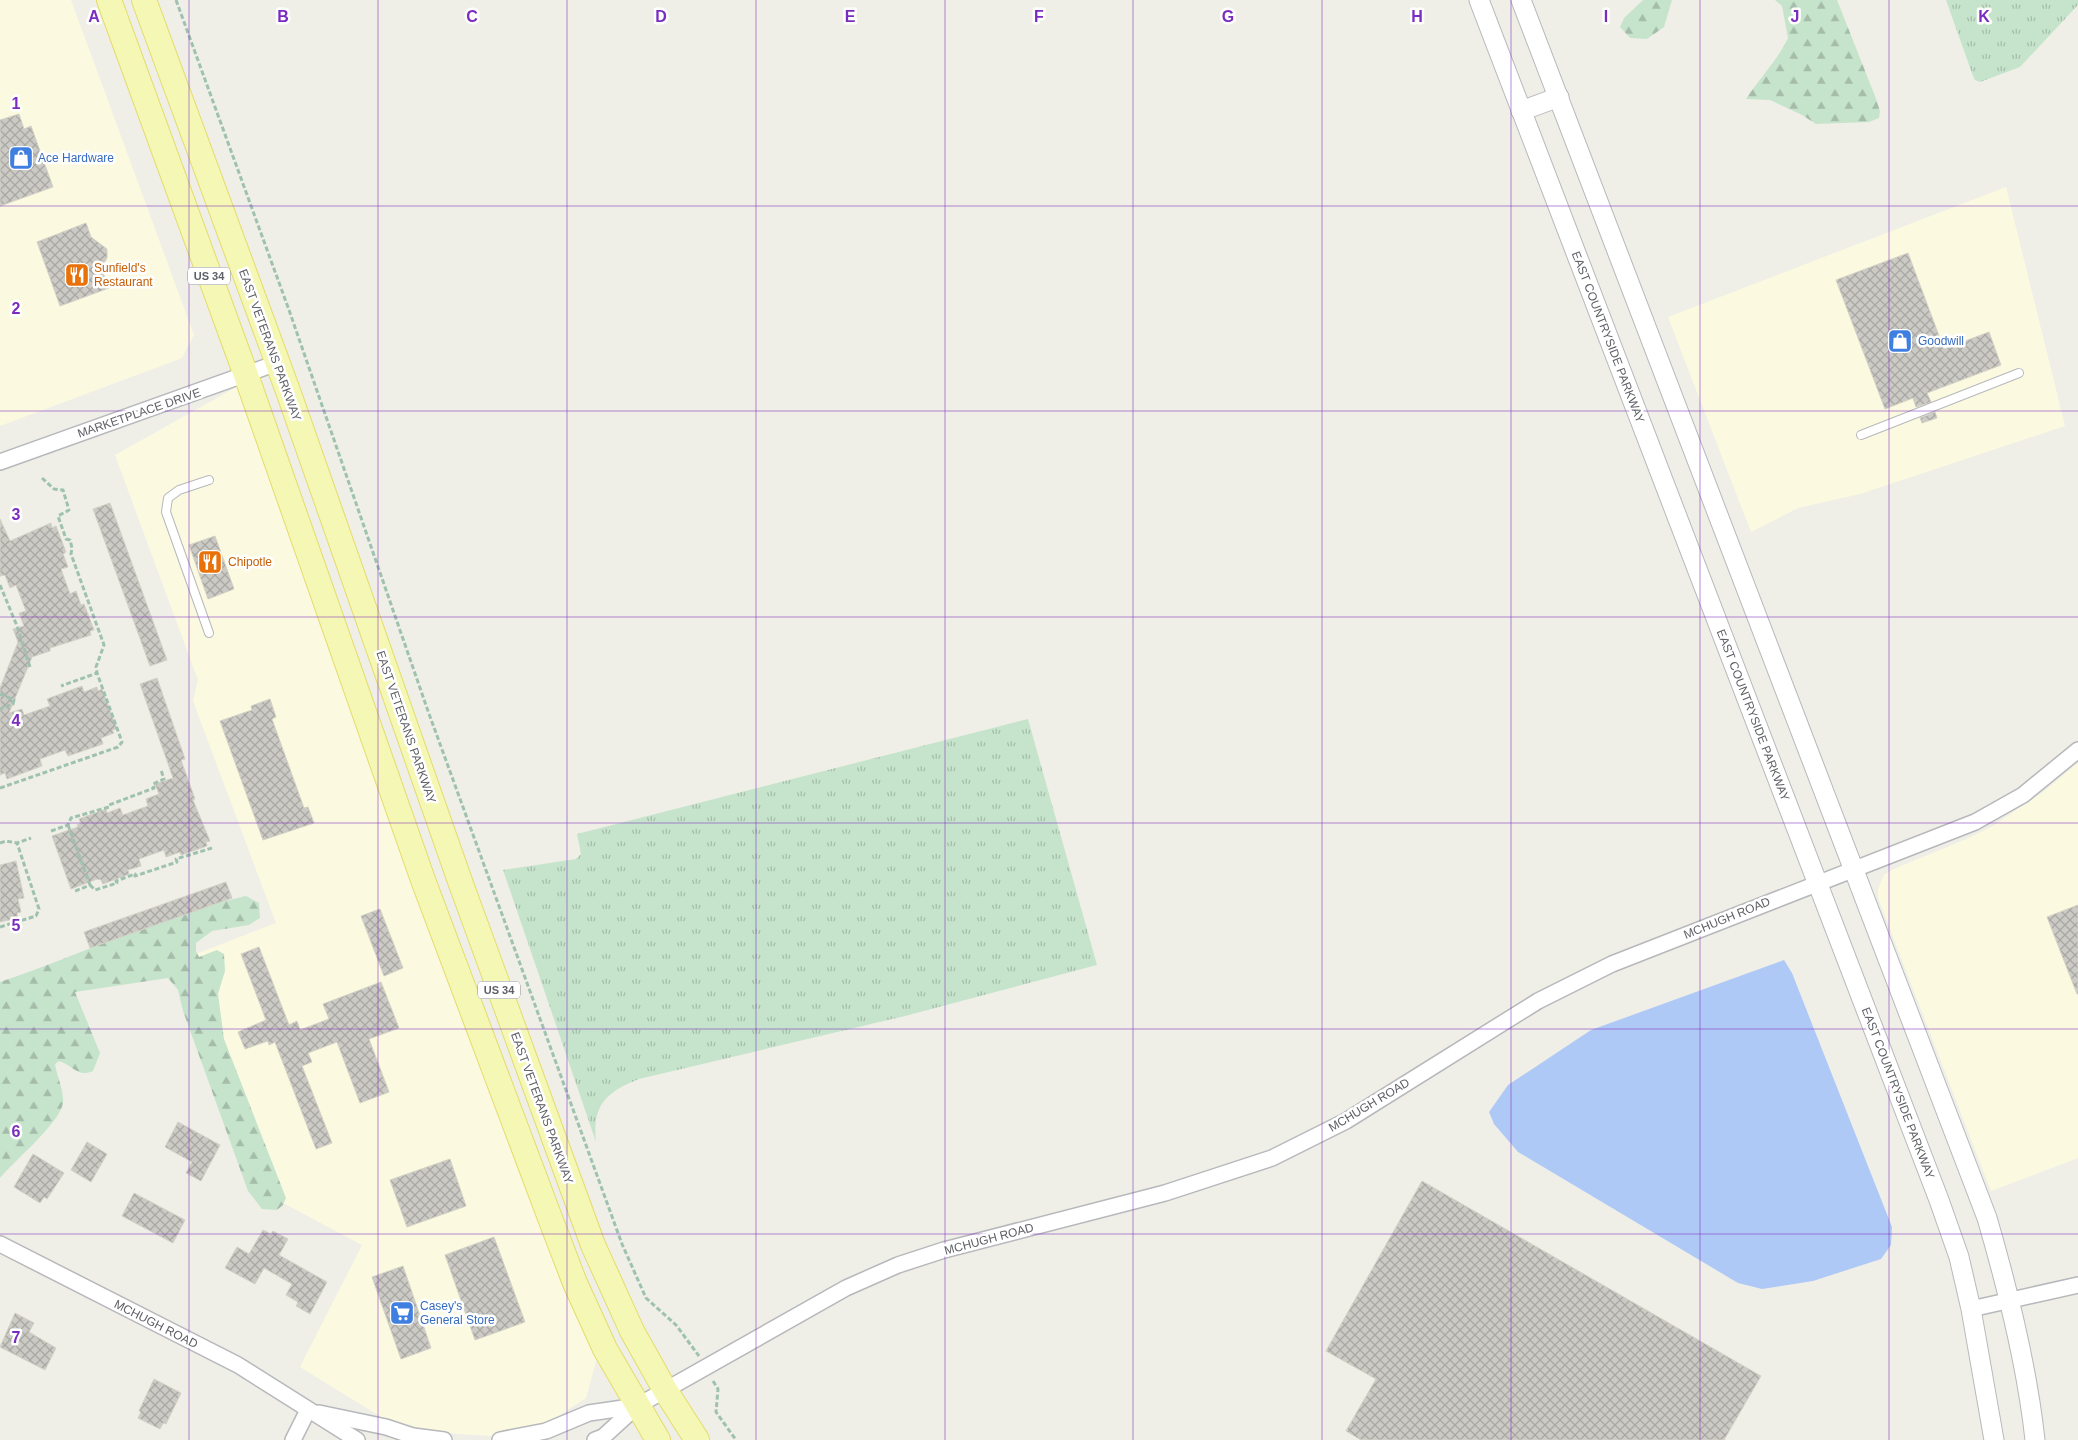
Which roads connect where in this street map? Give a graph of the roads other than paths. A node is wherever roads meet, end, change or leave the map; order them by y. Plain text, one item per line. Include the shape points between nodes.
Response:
1 (109, 0) edge
2 (144, 0) edge
3 (1479, 0) edge
4 (1522, 0) edge
5 (1559, 97) junction
6 (1521, 111) junction
7 (278, 363) junction
8 (2019, 373) dead end
9 (246, 375) junction
10 (1861, 435) dead end
11 (0, 462) edge
12 (209, 480) dead end
13 (209, 633) dead end
14 (2078, 750) edge
15 (1854, 870) junction
16 (1818, 883) junction
17 (0, 1244) edge
18 (2078, 1284) edge
19 (2009, 1301) junction
20 (1972, 1309) junction
21 (665, 1390) junction
22 (636, 1406) junction
23 (308, 1410) junction
24 (293, 1440) edge
25 (357, 1440) edge
26 (444, 1440) edge
27 (500, 1440) edge
28 (595, 1440) edge
29 (658, 1440) edge
30 (697, 1440) edge
31 (1994, 1440) edge
32 (2035, 1440) edge

1 - 9 main road, US 34
2 - 7 main road, EAST VETERANS PARKWAY / US 34
3 - 6 street, EAST COUNTRYSIDE PARKWAY
4 - 5 street
5 - 6 street
5 - 15 street
6 - 16 street, EAST COUNTRYSIDE PARKWAY
7 - 9 street, MARKETPLACE DRIVE
7 - 21 main road, EAST VETERANS PARKWAY / US 34 via 564,1168 632,1331
8 - 10 lane
9 - 11 street, MARKETPLACE DRIVE
9 - 22 main road, US 34 via 423,880 550,1218 605,1349
12 - 13 lane via 179,490 168,498 166,512
14 - 15 street, MCHUGH ROAD via 2023,795 1999,810 1931,841
15 - 16 street, MCHUGH ROAD
15 - 19 street via 1987,1218
16 - 20 street, EAST COUNTRYSIDE PARKWAY via 1939,1200 1959,1257
16 - 21 street, MCHUGH ROAD via 1612,964 1538,1001 1346,1121 1272,1158 1164,1193 898,1265 846,1288
17 - 23 street, MCHUGH ROAD via 238,1365
18 - 19 street
19 - 20 street
19 - 32 street via 2030,1398
20 - 31 street, EAST COUNTRYSIDE PARKWAY
21 - 22 street, MCHUGH ROAD
21 - 30 main road, EAST VETERANS PARKWAY / US 34
22 - 27 street, MCHUGH ROAD via 589,1413 546,1431
22 - 28 street, MCHUGH ROAD via 603,1437
22 - 29 main road, US 34
23 - 24 street
23 - 25 street, MCHUGH ROAD
23 - 26 street, MCHUGH ROAD via 413,1436

